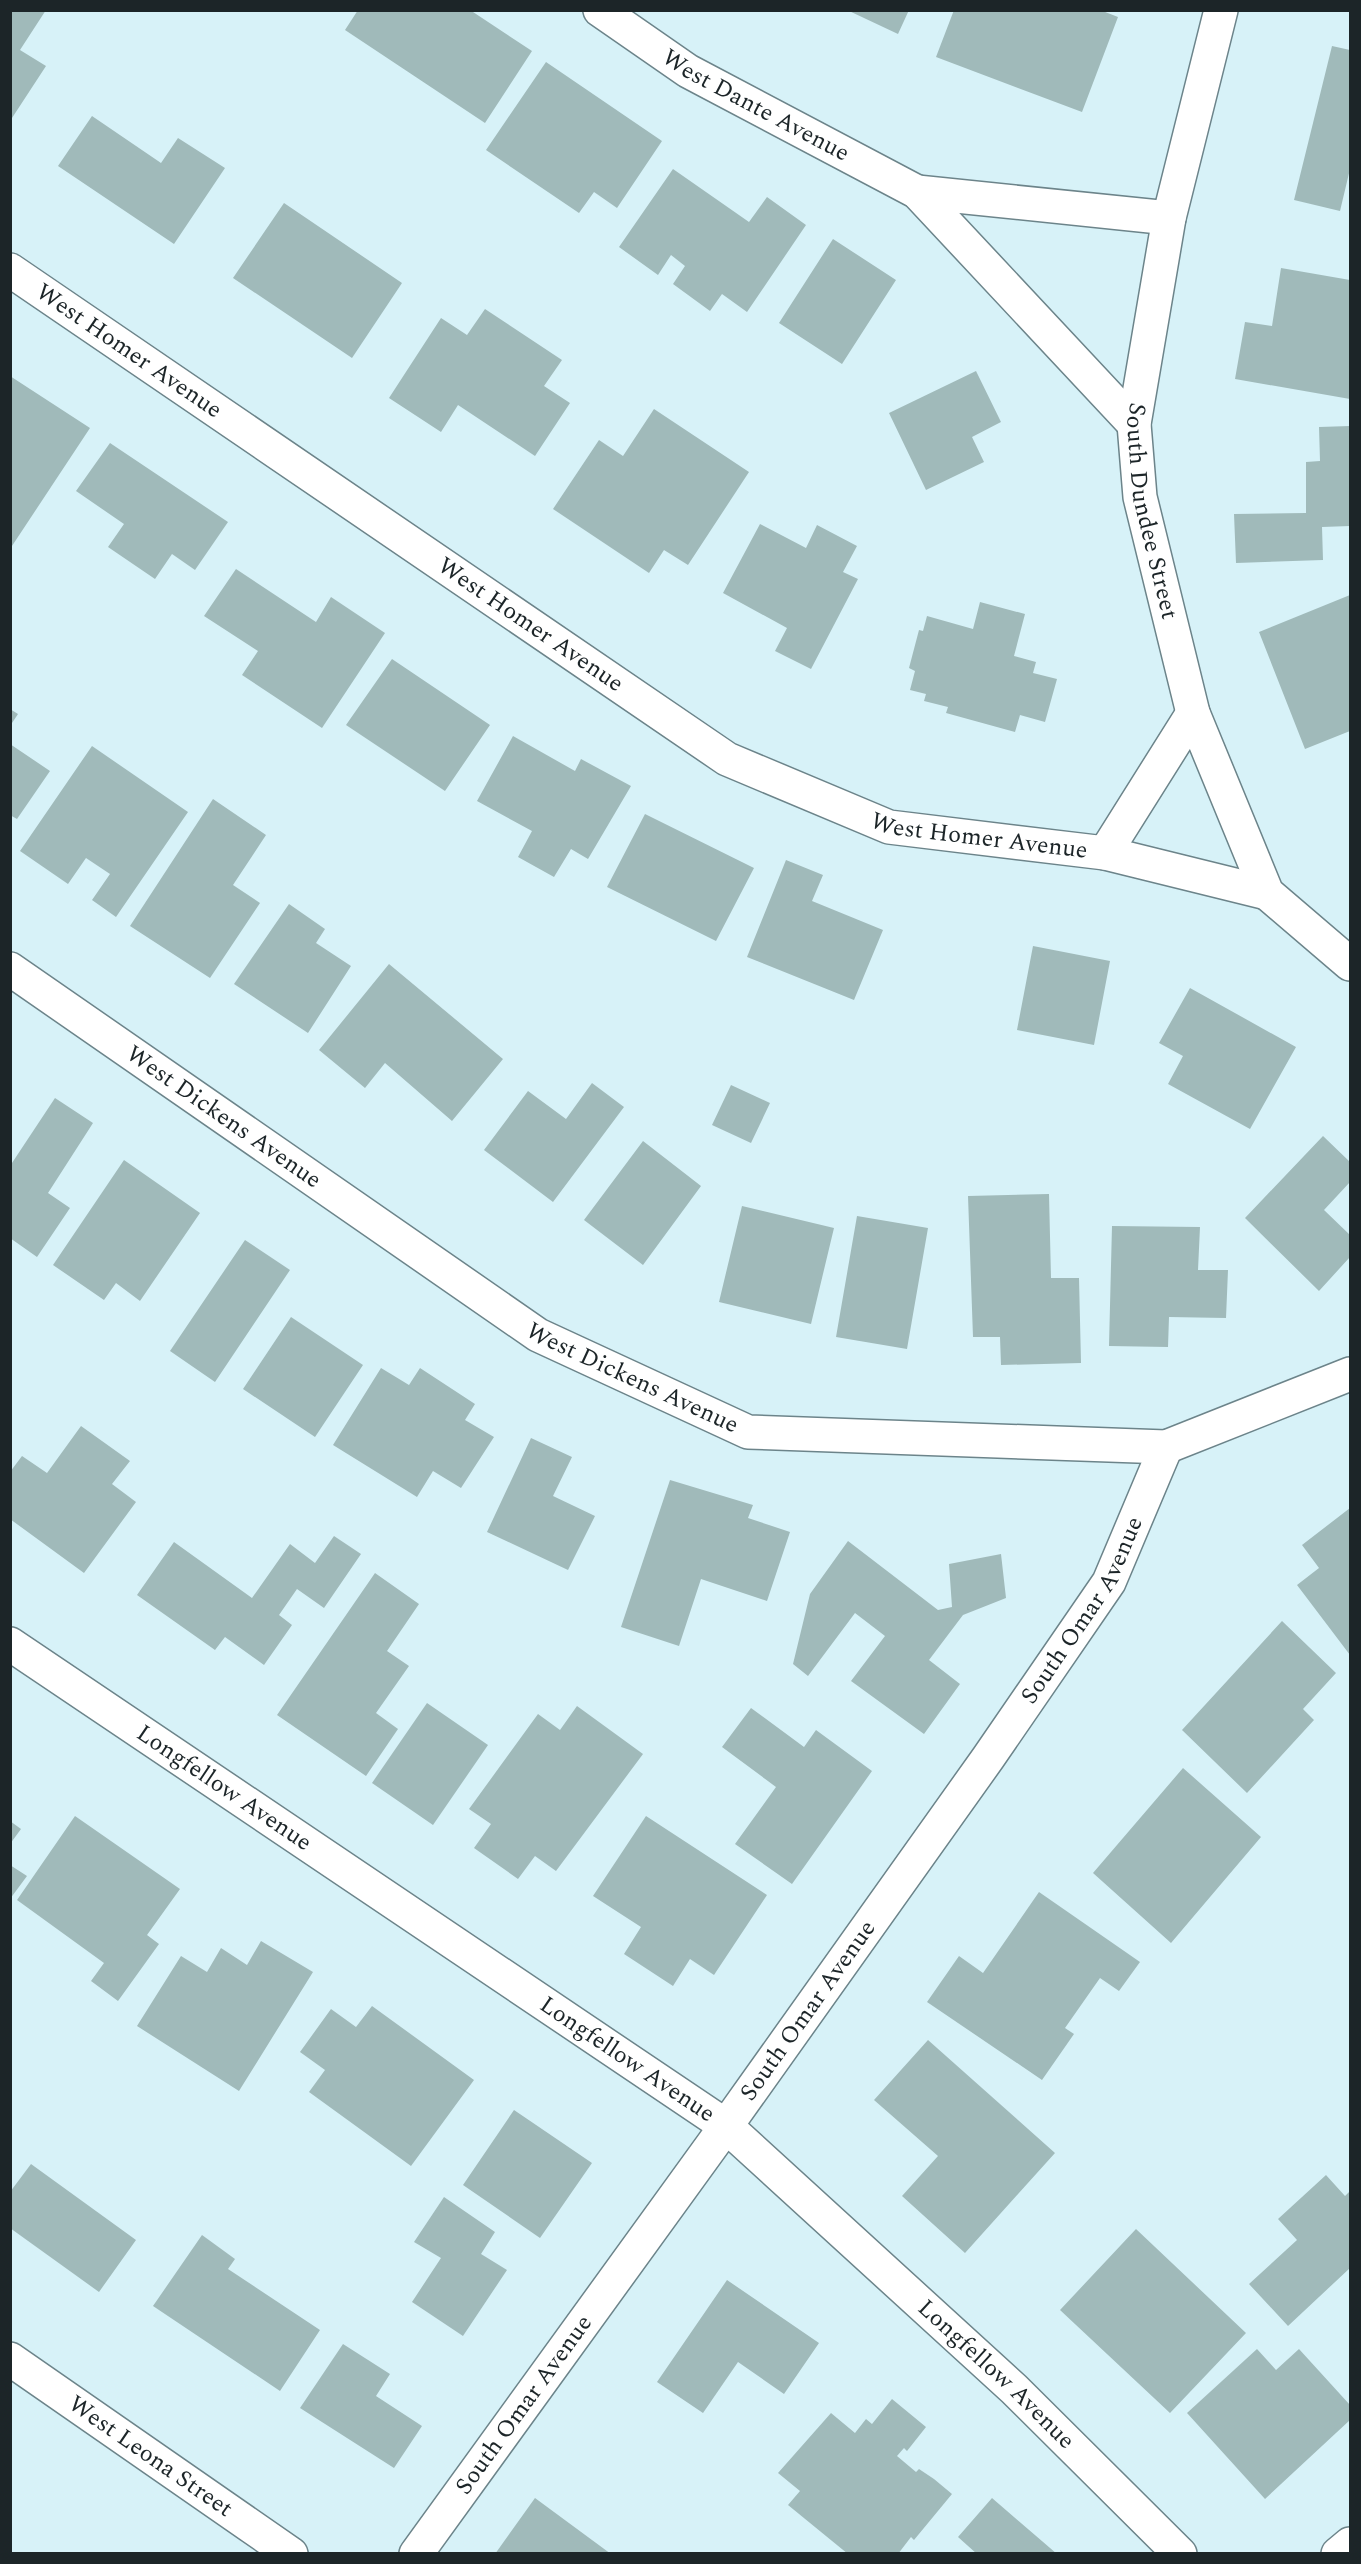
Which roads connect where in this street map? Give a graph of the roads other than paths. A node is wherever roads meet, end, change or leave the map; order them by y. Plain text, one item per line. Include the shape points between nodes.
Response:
1 (600, 10) edge
2 (1221, 10) edge
3 (917, 192) junction
4 (1169, 218) junction
5 (10, 270) edge
6 (1134, 424) junction
7 (1193, 713) junction
8 (1105, 853) junction
9 (1267, 893) junction
10 (1350, 964) edge
11 (10, 969) edge
12 (1350, 1374) edge
13 (1166, 1447) junction
14 (10, 1644) edge
15 (726, 2126) junction
16 (10, 2359) edge
17 (1350, 2544) edge
18 (291, 2553) edge
19 (416, 2553) edge
20 (1179, 2553) edge
21 (1338, 2553) edge

1 - 3 street, West Dante Avenue via 688,71
2 - 4 street, South Dundee Street
3 - 4 street, West Dante Avenue
3 - 6 street, West Dante Avenue
4 - 6 street, South Dundee Street
5 - 8 street, West Homer Avenue via 727,759 889,827
6 - 7 street, South Dundee Street via 1140,497
7 - 8 street, West Homer Avenue
7 - 9 street, South Dundee Street
8 - 9 street, West Homer Avenue
9 - 10 street, South Dundee Street
11 - 13 street, West Dickens Avenue via 538,1335 748,1432
12 - 13 street, West Dickens Avenue
13 - 15 street, South Omar Avenue via 1109,1582
14 - 15 street, Longfellow Avenue
15 - 19 street, South Omar Avenue
15 - 20 street, Longfellow Avenue via 1014,2389
16 - 18 street, West Leona Street
17 - 21 street

